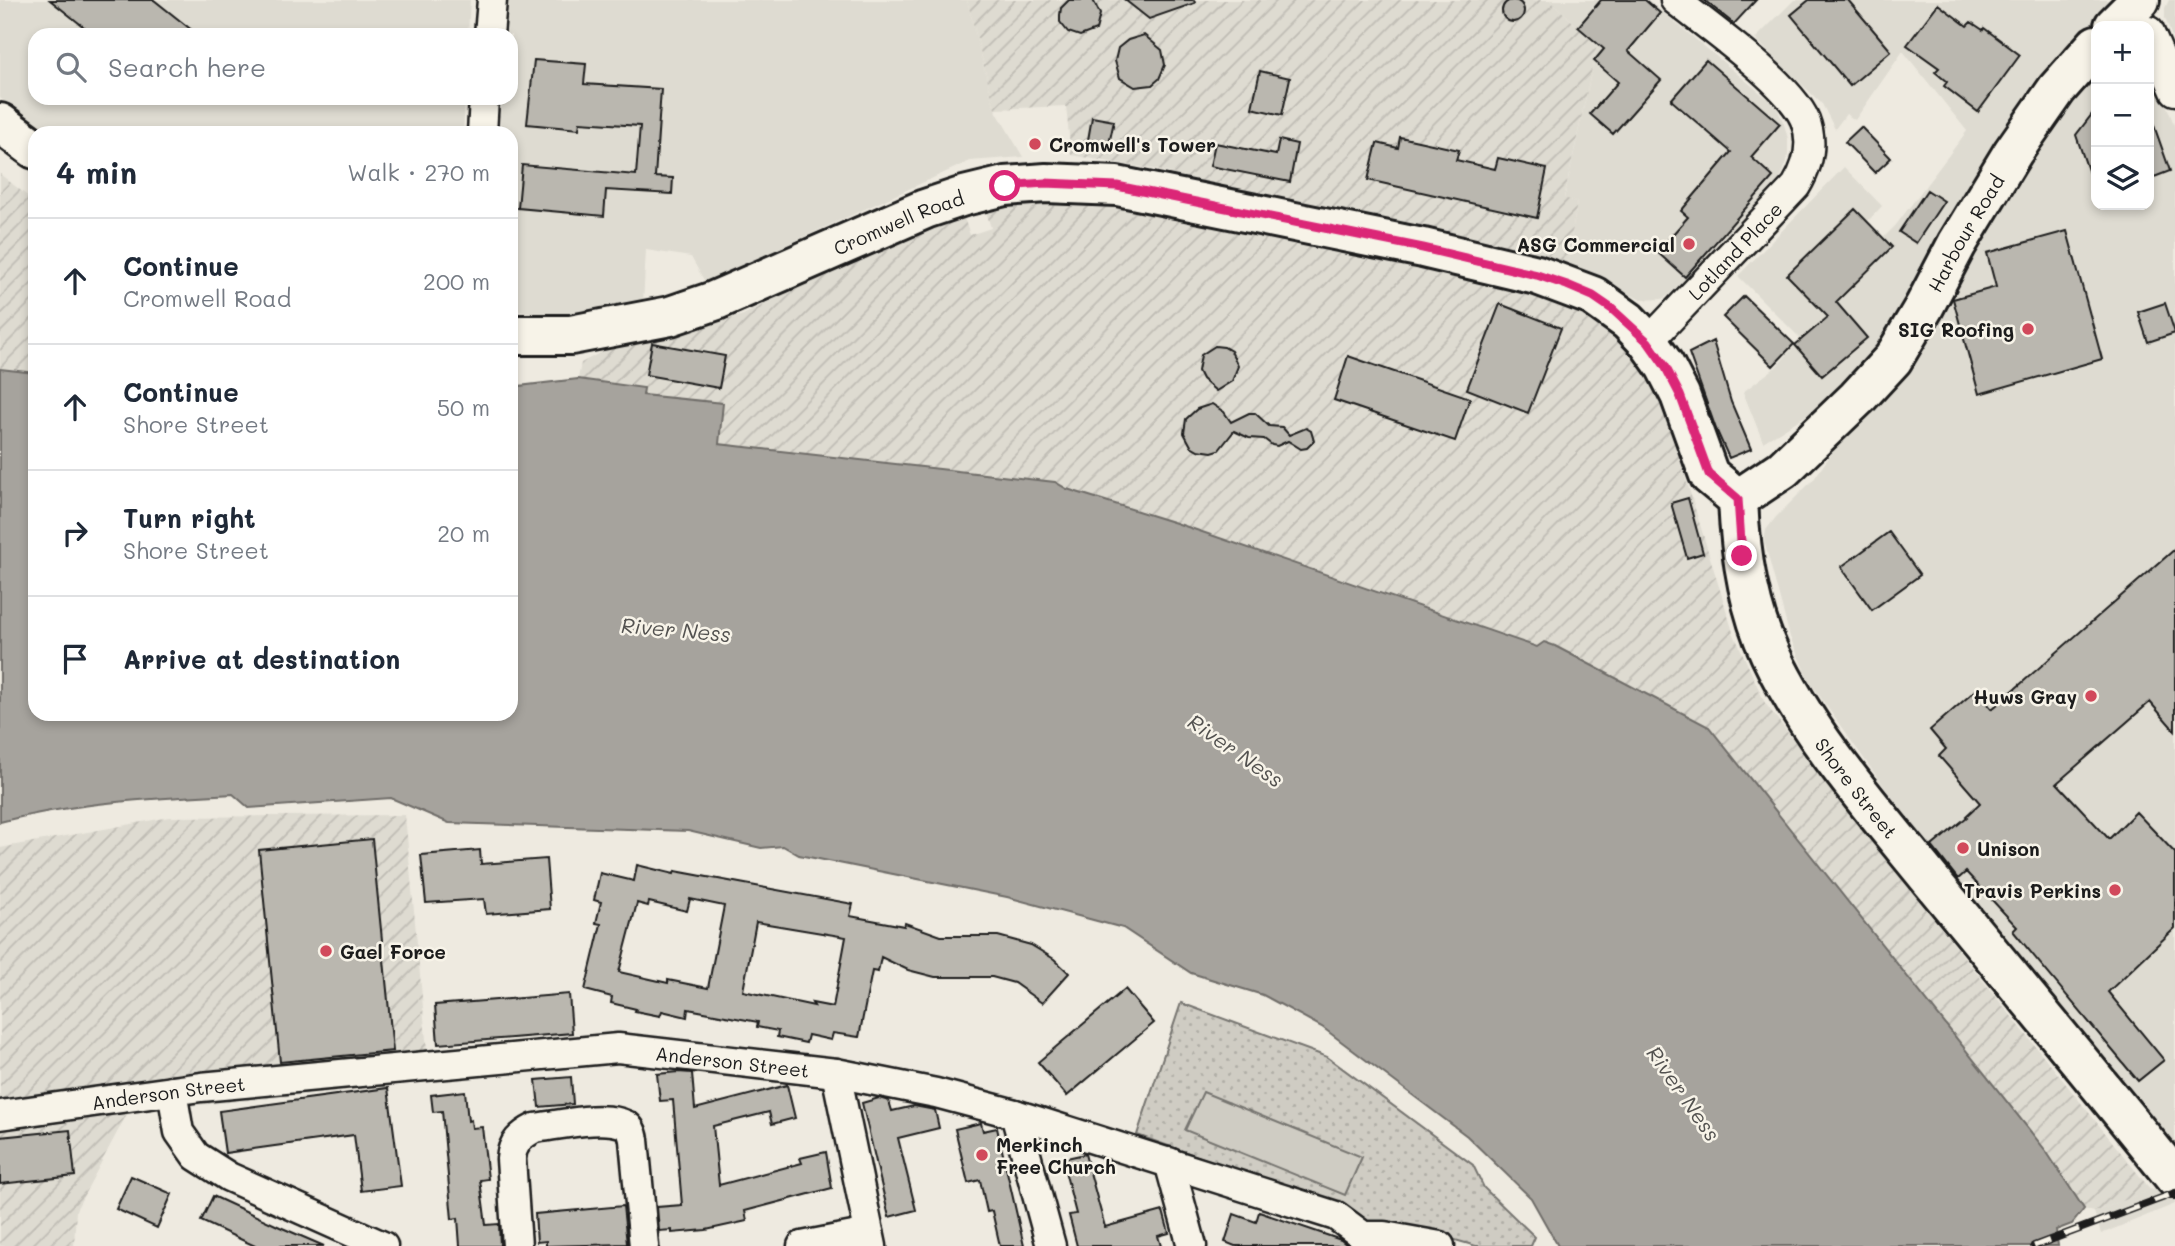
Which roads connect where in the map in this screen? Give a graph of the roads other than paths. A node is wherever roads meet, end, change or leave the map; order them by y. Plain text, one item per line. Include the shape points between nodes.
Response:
1 (492, 0) edge
2 (1675, 0) edge
3 (2137, 18) edge
4 (490, 28) edge
5 (2091, 51) edge
6 (2175, 91) edge
7 (484, 105) edge
8 (0, 122) edge
9 (482, 126) edge
10 (28, 144) edge
11 (518, 335) edge
12 (1648, 342) junction
13 (1738, 499) junction
14 (836, 1073) junction
15 (172, 1091) junction
16 (1015, 1114) junction
17 (0, 1115) edge
18 (1169, 1162) junction
19 (2175, 1178) edge
20 (345, 1238) edge
21 (871, 1239) edge
22 (1362, 1241) edge
23 (383, 1246) edge
24 (517, 1246) edge
25 (644, 1246) edge
26 (802, 1246) edge
27 (1051, 1246) edge
28 (1192, 1246) edge
29 (1440, 1246) edge

1 - 4 street
2 - 12 street, Lotland Place via 1796,104 1809,134 1810,153 1797,186
3 - 6 street
5 - 13 street, Harbour Road via 2057,89 2013,152 1893,359 1783,469
7 - 9 street
8 - 10 street
11 - 12 street, Cromwell Road via 572,335 670,316 925,209 1005,186 1045,183 1140,191 1537,275 1593,296
12 - 13 street via 1680,395 1709,474
13 - 19 street, Shore Street via 1742,556 1754,605 1769,652 1796,703 1849,780
14 - 15 street, Anderson Street via 618,1048
14 - 16 street, Anderson Street
14 - 21 street
15 - 17 street, Anderson Street
15 - 20 street via 179,1132 196,1156
16 - 18 street, Anderson Street
16 - 27 street
18 - 22 street, Anderson Street via 1336,1216
18 - 28 street
20 - 23 street
21 - 26 street
22 - 29 street, Anderson Street via 1384,1236
24 - 25 street via 511,1159 517,1140 535,1128 603,1120 631,1130

